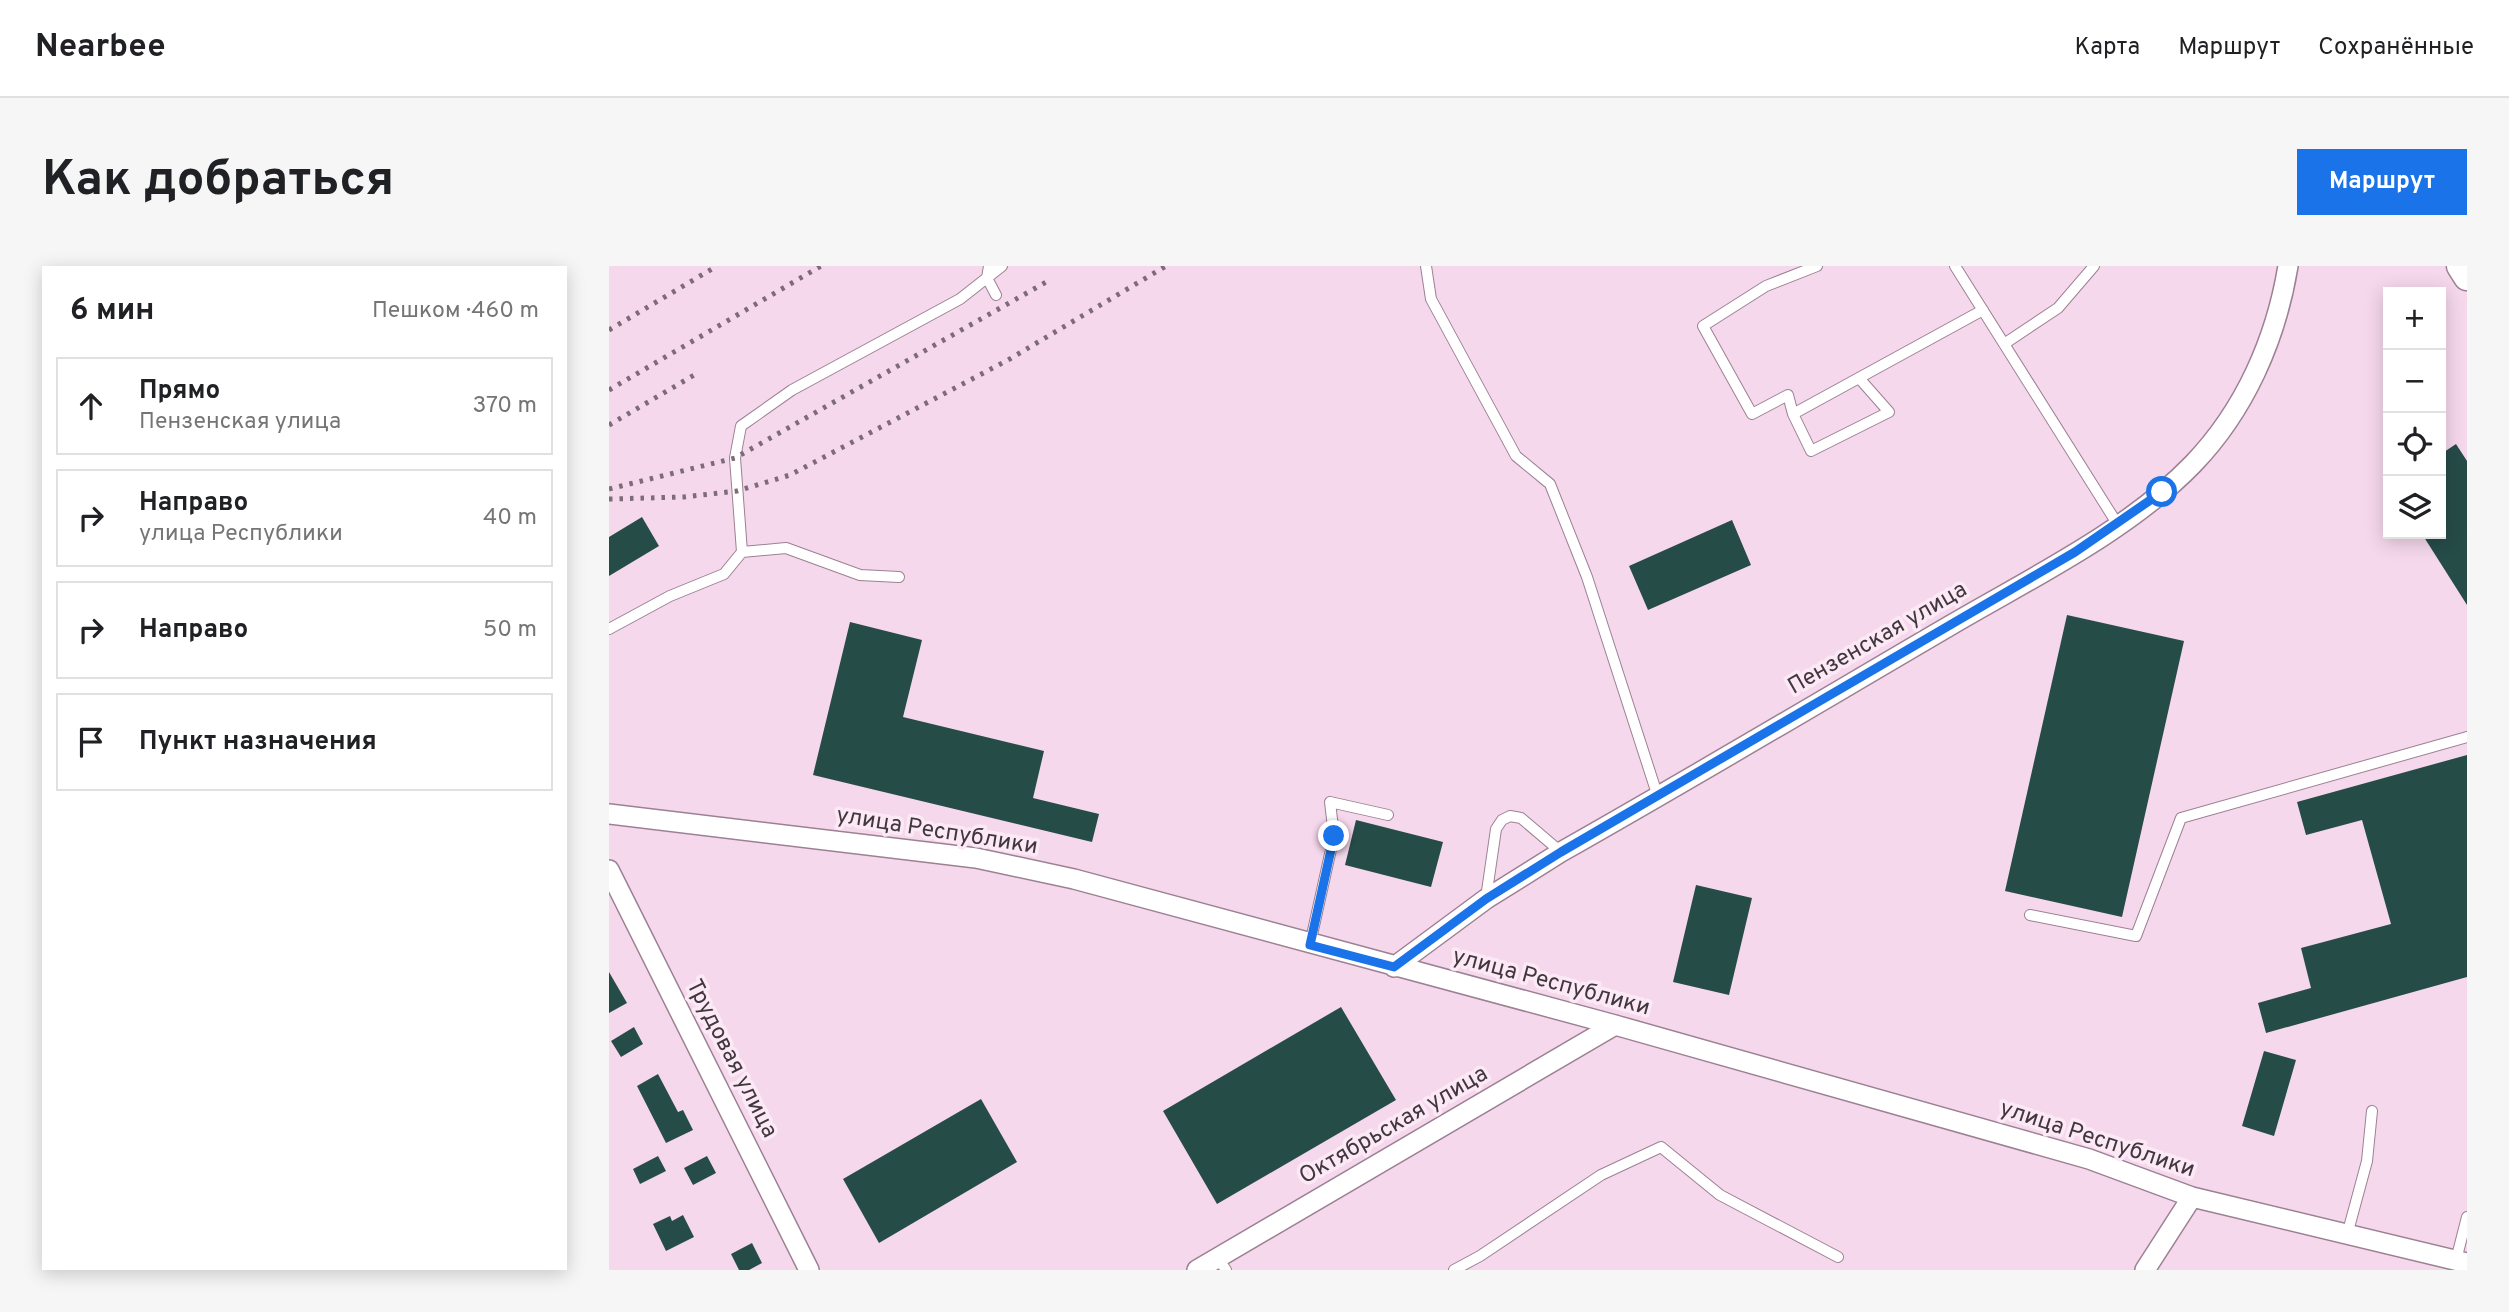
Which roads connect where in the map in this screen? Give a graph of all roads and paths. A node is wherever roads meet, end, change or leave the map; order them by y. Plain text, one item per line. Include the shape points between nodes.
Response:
1 (989, 266) edge
2 (1002, 266) edge
3 (1426, 266) edge
4 (1817, 266) edge
5 (1955, 266) edge
6 (2094, 266) edge
7 (2288, 266) edge
8 (2460, 266) edge
9 (2467, 277) edge
10 (987, 278) junction
11 (996, 295) dead end
12 (1983, 310) junction
13 (2004, 344) junction
14 (1859, 378) junction
15 (1793, 414) junction
16 (2118, 525) junction
17 (742, 552) junction
18 (899, 577) dead end
19 (609, 629) edge
20 (2467, 737) edge
21 (1658, 797) junction
22 (609, 814) edge
23 (1388, 815) dead end
24 (1561, 852) junction
25 (609, 870) edge
26 (1486, 899) junction
27 (2030, 915) dead end
28 (1310, 945) junction
29 (1394, 967) junction
30 (1615, 1025) junction
31 (2372, 1111) dead end
32 (2192, 1196) junction
33 (2467, 1217) edge
34 (2347, 1234) junction
35 (1839, 1256) dead end
36 (2462, 1261) edge
37 (1222, 1264) edge
38 (1457, 1269) edge
39 (809, 1270) edge
40 (1197, 1270) edge
41 (2145, 1270) edge

1 - 10 lane
2 - 10 lane
3 - 21 lane via 1431,299 1516,456 1551,484 1587,577
4 - 15 lane via 1766,286 1703,326 1752,414 1788,395
5 - 12 lane
6 - 13 lane via 2058,308
7 - 16 street, Пензенская улица via 2271,336 2242,401 2192,464
8 - 9 street
10 - 11 lane
10 - 17 lane via 960,299 792,390 741,426 735,458
12 - 13 lane
12 - 14 lane
13 - 16 lane
14 - 15 lane
14 - 15 lane via 1889,412 1811,451
16 - 21 street, Пензенская улица
17 - 18 lane via 786,548 860,575
17 - 19 lane via 724,574
20 - 27 lane via 2181,818 2136,936
21 - 24 street, Пензенская улица
22 - 28 street, улица Республики via 976,858 1074,879
23 - 28 lane via 1330,802 1334,836
24 - 26 street, Пензенская улица
24 - 26 lane via 1521,818 1502,820 1496,829
25 - 39 street, Трудовая улица
26 - 29 street, Пензенская улица
28 - 29 street, улица Республики
29 - 30 street, улица Республики
30 - 32 street, улица Республики via 2089,1158
30 - 37 street, Октябрьская улица
31 - 34 lane via 2367,1161
32 - 34 street, улица Республики
32 - 41 street
33 - 36 lane
34 - 36 street, улица Республики
35 - 38 lane via 1720,1195 1661,1147 1601,1175
37 - 40 street, Октябрьская улица

